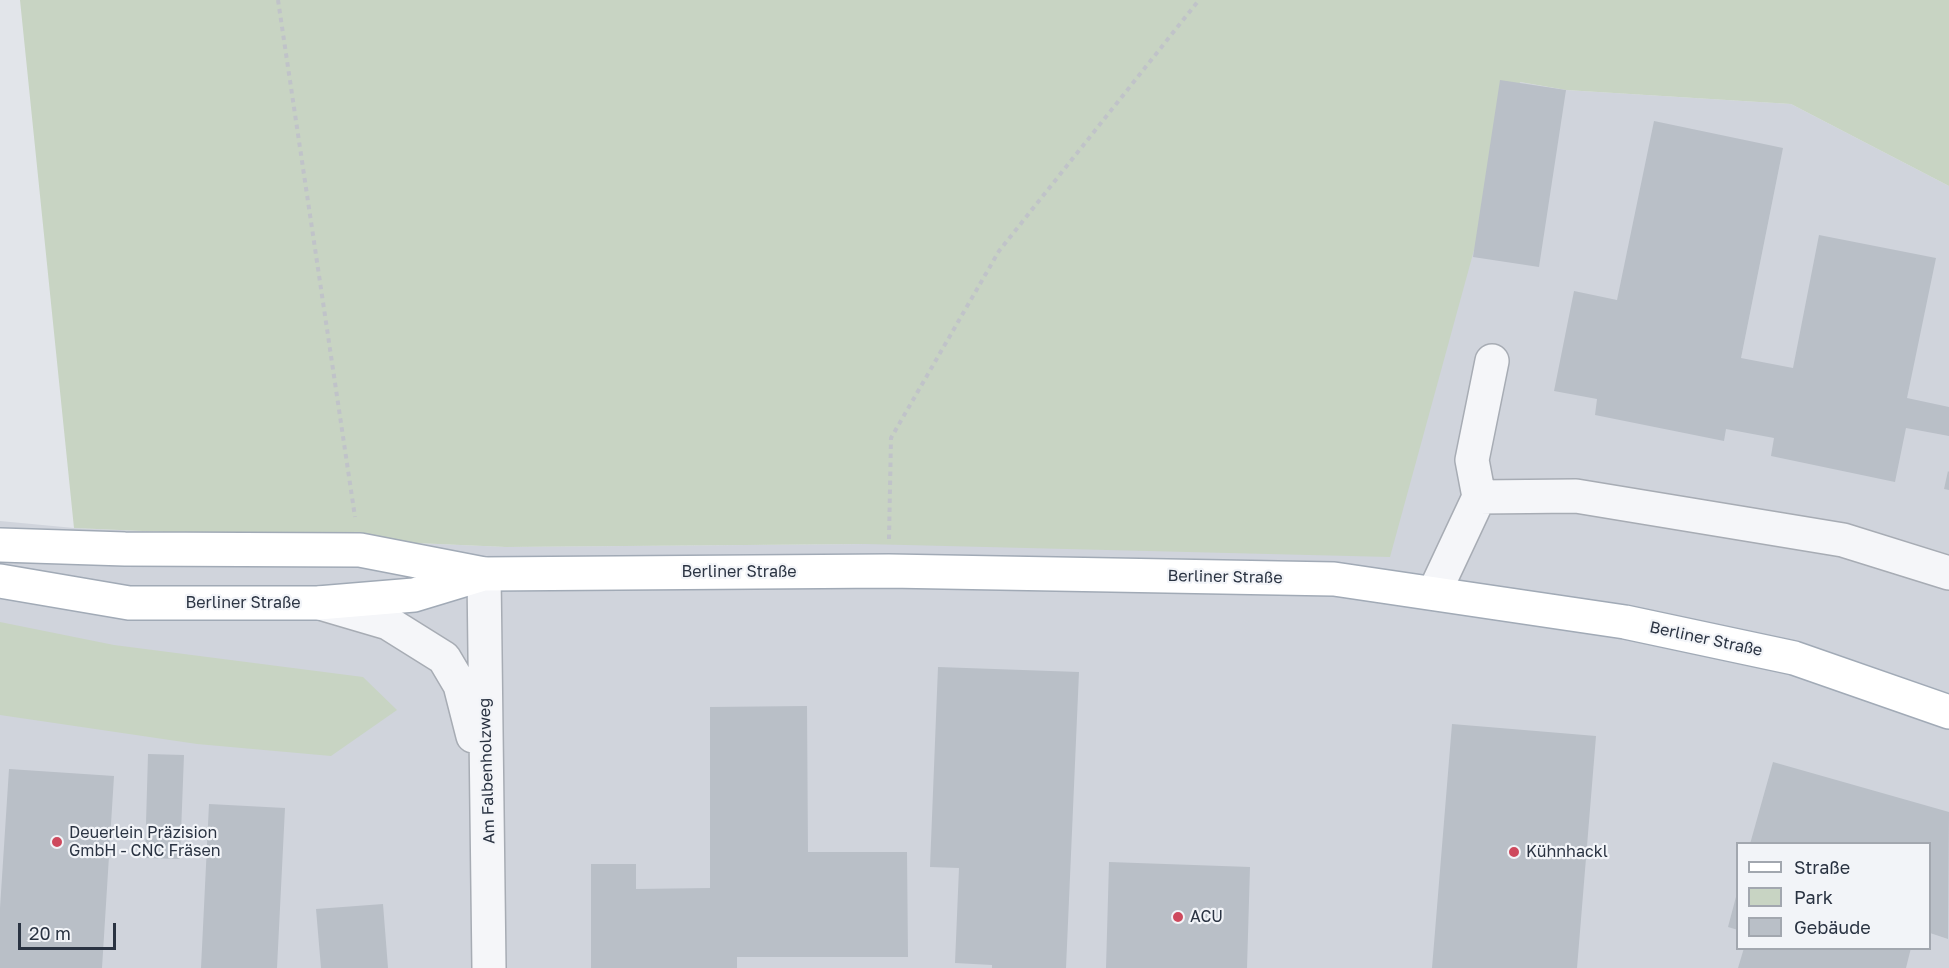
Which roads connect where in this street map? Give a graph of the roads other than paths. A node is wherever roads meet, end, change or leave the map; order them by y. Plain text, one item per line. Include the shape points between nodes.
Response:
1 (1492, 361) dead end
2 (1479, 498) junction
3 (0, 545) edge
4 (1949, 573) edge
5 (484, 574) junction
6 (0, 581) edge
7 (1434, 593) junction
8 (318, 603) junction
9 (1949, 712) edge
10 (488, 794) junction
11 (489, 968) edge

1 - 2 street via 1472,460
2 - 4 street via 1576,496 1843,540
2 - 7 street
3 - 5 main road, Berliner Straße via 360,550
5 - 7 main road, Berliner Straße via 889,571 1334,579
5 - 8 main road, Berliner Straße via 414,595
5 - 10 street, Am Falbenholzweg
6 - 8 main road, Berliner Straße via 129,603
7 - 9 main road, Berliner Straße via 1624,622 1794,658
8 - 10 street via 388,622 444,658 460,685
10 - 11 street, Am Falbenholzweg

